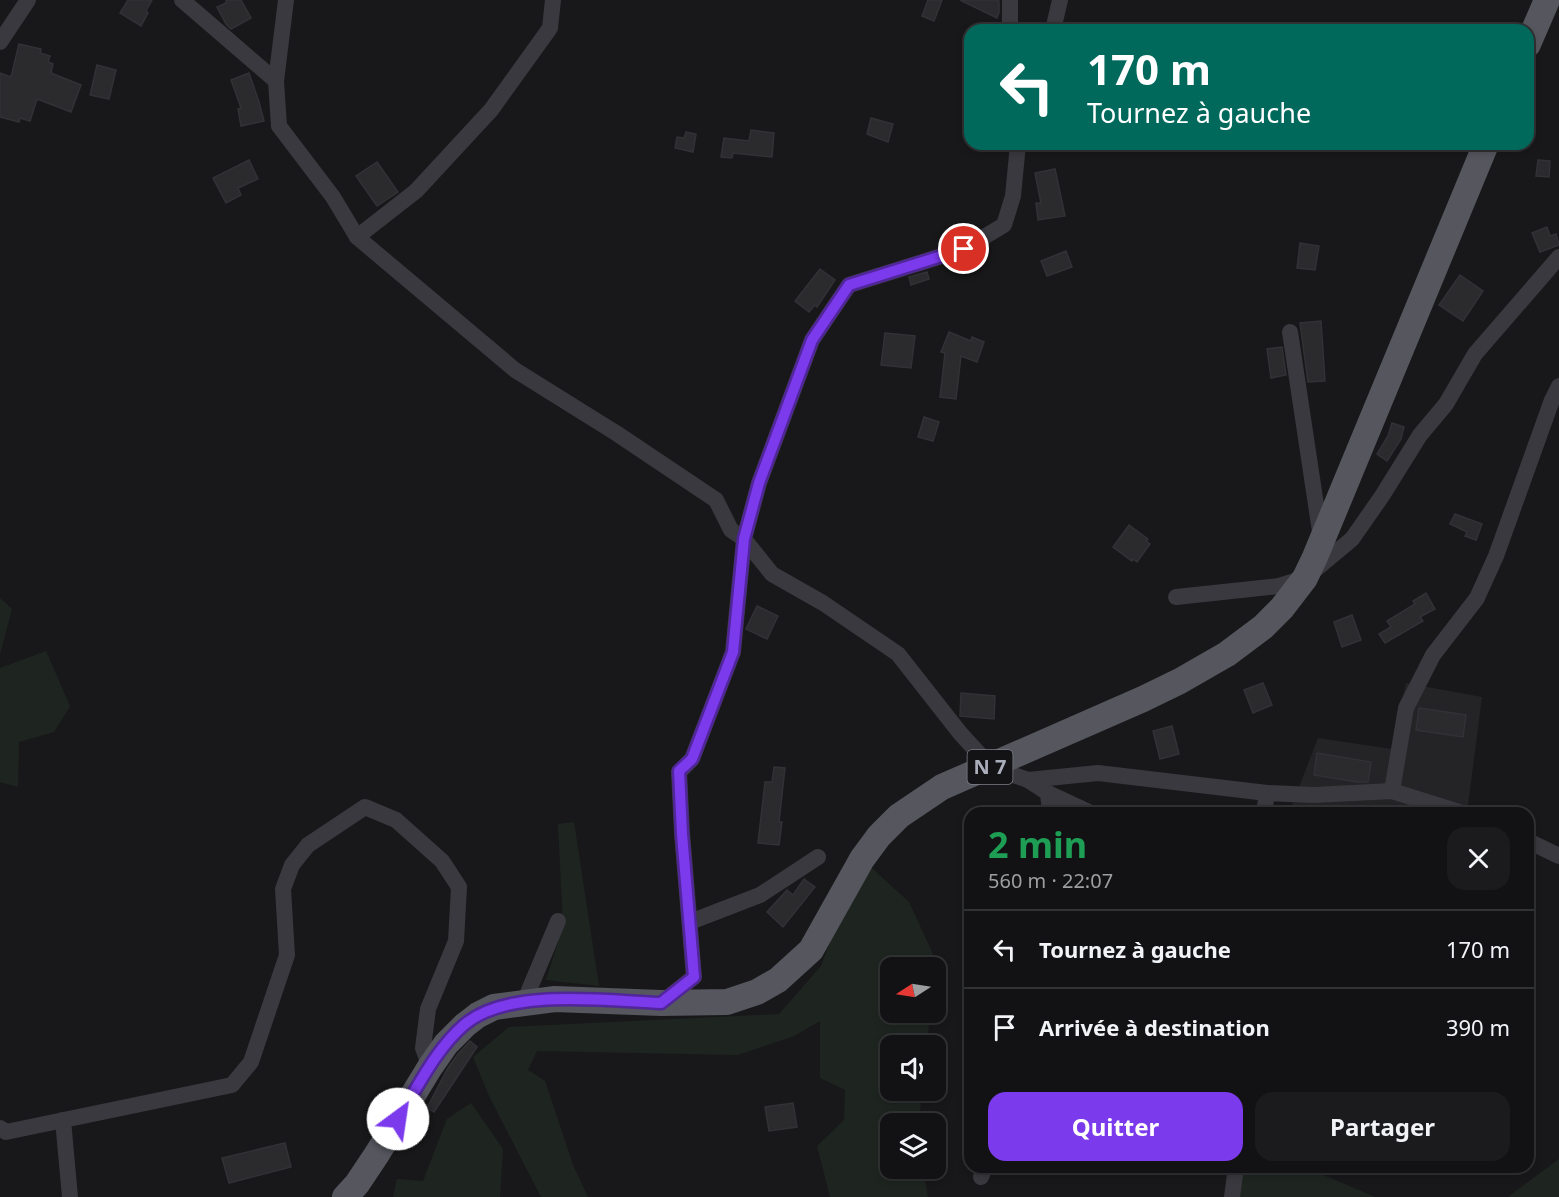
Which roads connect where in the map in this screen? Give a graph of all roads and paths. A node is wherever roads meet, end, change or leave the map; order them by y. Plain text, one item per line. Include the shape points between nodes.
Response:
1 (28, 0) edge
2 (182, 0) edge
3 (286, 0) edge
4 (553, 0) edge
5 (1010, 0) edge
6 (1060, 0) edge
7 (1547, 0) edge
8 (1010, 24) edge
9 (1054, 24) edge
10 (1534, 30) edge
11 (0, 42) edge
12 (276, 81) junction
13 (1017, 150) edge
14 (1483, 150) edge
15 (357, 237) junction
16 (1559, 257) edge
17 (1290, 332) dead end
18 (1559, 386) edge
19 (744, 539) junction
20 (1321, 539) junction
21 (1305, 578) junction
22 (1176, 597) dead end
23 (991, 767) junction
24 (1028, 780) junction
25 (1392, 791) junction
26 (1048, 793) junction
27 (1267, 793) junction
28 (1049, 807) edge
29 (1078, 807) edge
30 (1264, 807) edge
31 (1443, 807) edge
32 (1534, 844) edge
33 (1559, 856) edge
34 (818, 857) dead end
35 (558, 921) dead end
36 (690, 922) junction
37 (524, 1002) junction
38 (661, 1003) junction
39 (430, 1067) junction
40 (63, 1120) junction
41 (0, 1128) edge
42 (1235, 1173) edge
43 (70, 1197) edge
44 (345, 1197) edge
45 (1232, 1197) edge

1 - 11 street
2 - 12 street
3 - 12 street
4 - 15 street via 550,27 491,110 416,191
5 - 8 street
6 - 9 street
7 - 10 main road
12 - 15 street via 279,126 333,197
13 - 19 street via 1013,196 1004,225 964,249 849,285 812,340 759,483
14 - 20 main road, N 7
15 - 19 street via 515,370 716,500 731,530
16 - 21 street via 1474,354 1446,404 1420,435 1352,538
17 - 20 street
18 - 25 street via 1477,598 1433,655 1406,708
19 - 23 street via 772,574 898,654
19 - 36 street via 733,652 692,759 679,771
20 - 21 main road, N 7
21 - 22 street via 1279,586
21 - 23 main road, N 7 via 1263,627 1227,654 1143,699
23 - 24 street
23 - 38 main road, N 7 via 942,788 899,816 879,836 811,950 778,980 727,1002
24 - 26 street
24 - 27 street via 1098,773
25 - 27 street
25 - 31 street
26 - 28 street
26 - 29 street
27 - 30 street
32 - 33 street
34 - 36 street via 760,895
35 - 37 street
36 - 38 street via 694,977
37 - 38 main road, N 7 via 555,999
37 - 39 main road, N 7 via 494,1007 471,1020 446,1044
39 - 40 street via 423,1048 428,1009 456,941 459,887 442,861 396,820 365,807 308,845 292,865 283,888 287,955 251,1062 232,1085
39 - 44 main road, N 7 via 377,1154
40 - 41 street via 6,1132
40 - 43 street
42 - 45 street

